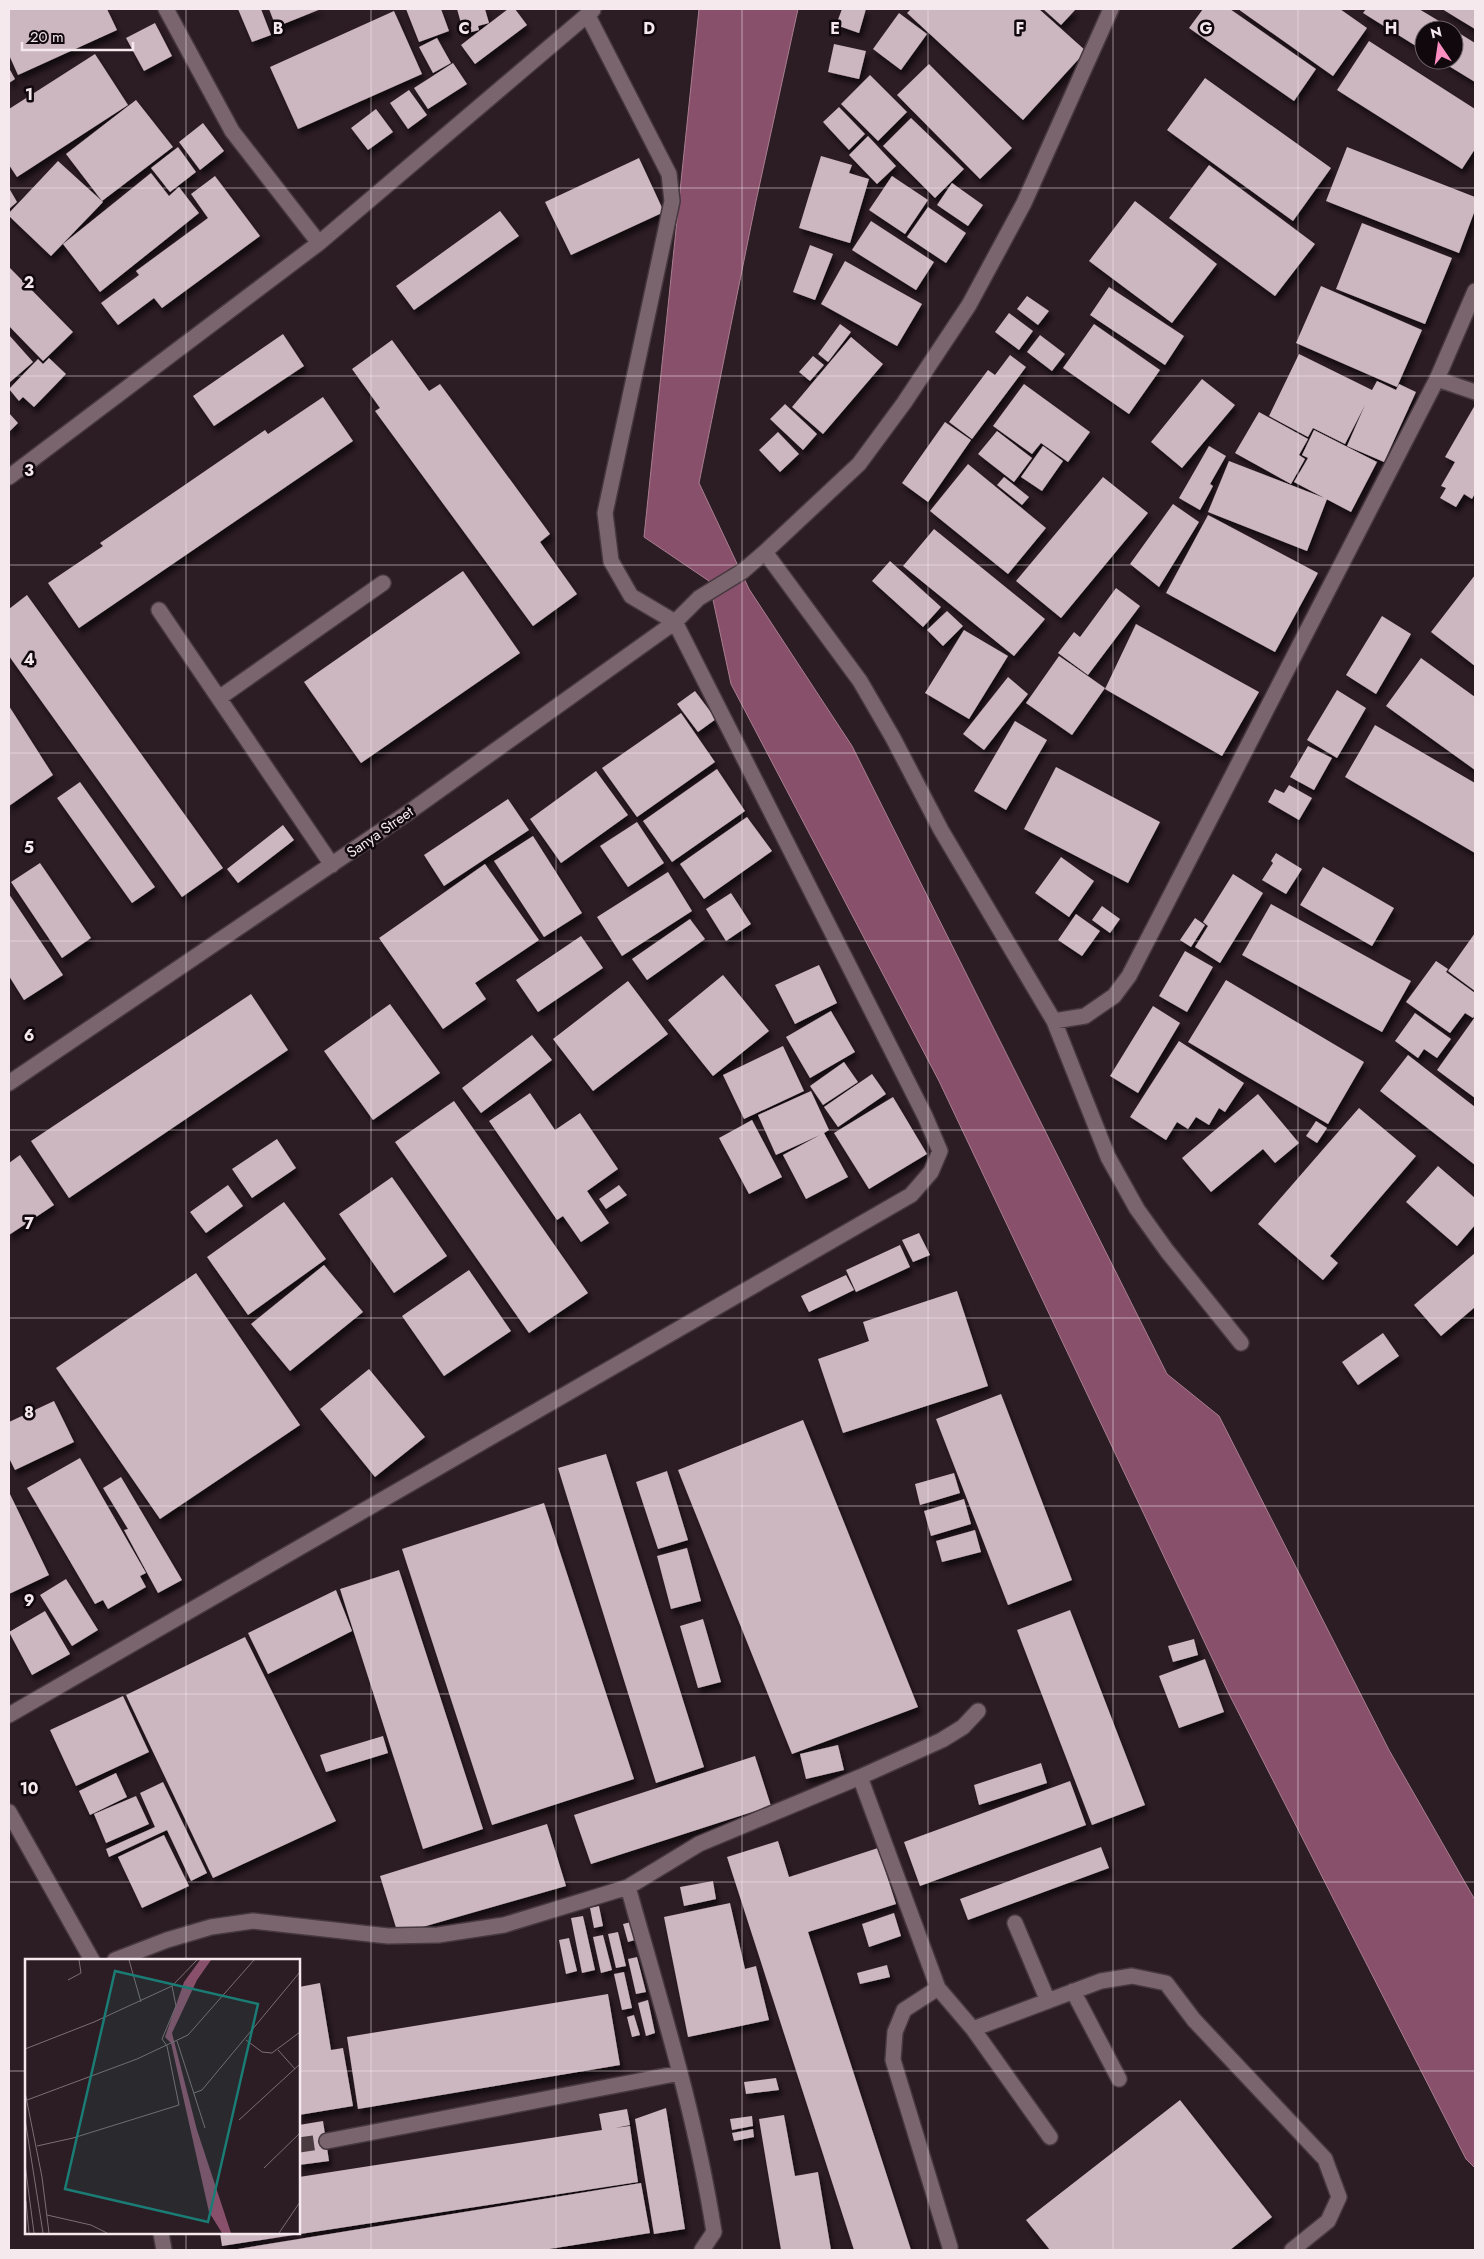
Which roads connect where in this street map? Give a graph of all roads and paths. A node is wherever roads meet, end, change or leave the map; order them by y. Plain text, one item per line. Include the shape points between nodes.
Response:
1 (166, 9) edge
2 (1111, 9) edge
3 (591, 12) edge
4 (319, 243) junction
5 (1475, 291) edge
6 (1437, 379) junction
7 (1475, 392) edge
8 (9, 477) edge
9 (765, 552) junction
10 (383, 583) dead end
11 (159, 610) dead end
12 (675, 622) junction
13 (219, 698) junction
14 (332, 865) junction
15 (1054, 1021) junction
16 (9, 1083) edge
17 (1241, 1344) dead end
18 (978, 1710) dead end
19 (9, 1714) edge
20 (860, 1777) junction
21 (9, 1812) edge
22 (628, 1886) junction
23 (1015, 1922) dead end
24 (91, 1959) edge
25 (118, 1959) edge
26 (938, 1988) junction
27 (1073, 1991) junction
28 (1048, 2001) junction
29 (973, 2029) junction
30 (680, 2073) junction
31 (1119, 2079) dead end
32 (1050, 2137) dead end
33 (327, 2141) tunnel mouth
34 (161, 2234) edge
35 (950, 2247) dead end
36 (164, 2250) edge
37 (702, 2250) edge
38 (1292, 2250) edge

1 - 4 street via 232,131
2 - 9 street, Sanya Street via 1024,203 969,305 904,404 859,464
3 - 4 street
3 - 12 street via 669,174 672,201 605,513 611,561 631,596
4 - 8 street
5 - 6 street
6 - 7 street
6 - 15 street via 1129,976 1114,996 1085,1016
9 - 12 street, Sanya Street via 699,598
9 - 15 street via 860,681 941,830
10 - 13 street
11 - 13 street
12 - 14 street, Sanya Street
12 - 19 street via 926,1116 940,1151 931,1172 911,1195
13 - 14 street
14 - 16 street, Sanya Street
15 - 17 street via 1108,1157 1138,1209 1167,1252
18 - 20 street via 962,1727 942,1740
20 - 22 street via 699,1844
20 - 26 street
21 - 24 street
22 - 25 street via 504,1925 438,1935 388,1936 253,1921 211,1927
22 - 30 street
23 - 28 street
26 - 29 street
26 - 35 street via 904,2010 895,2032 893,2060
27 - 28 street
27 - 31 street
27 - 38 street via 1101,1981 1132,1976 1166,1983 1194,2020 1325,2159 1339,2197 1328,2221
28 - 29 street
29 - 32 street
30 - 33 street
30 - 37 street via 714,2232
34 - 36 street

